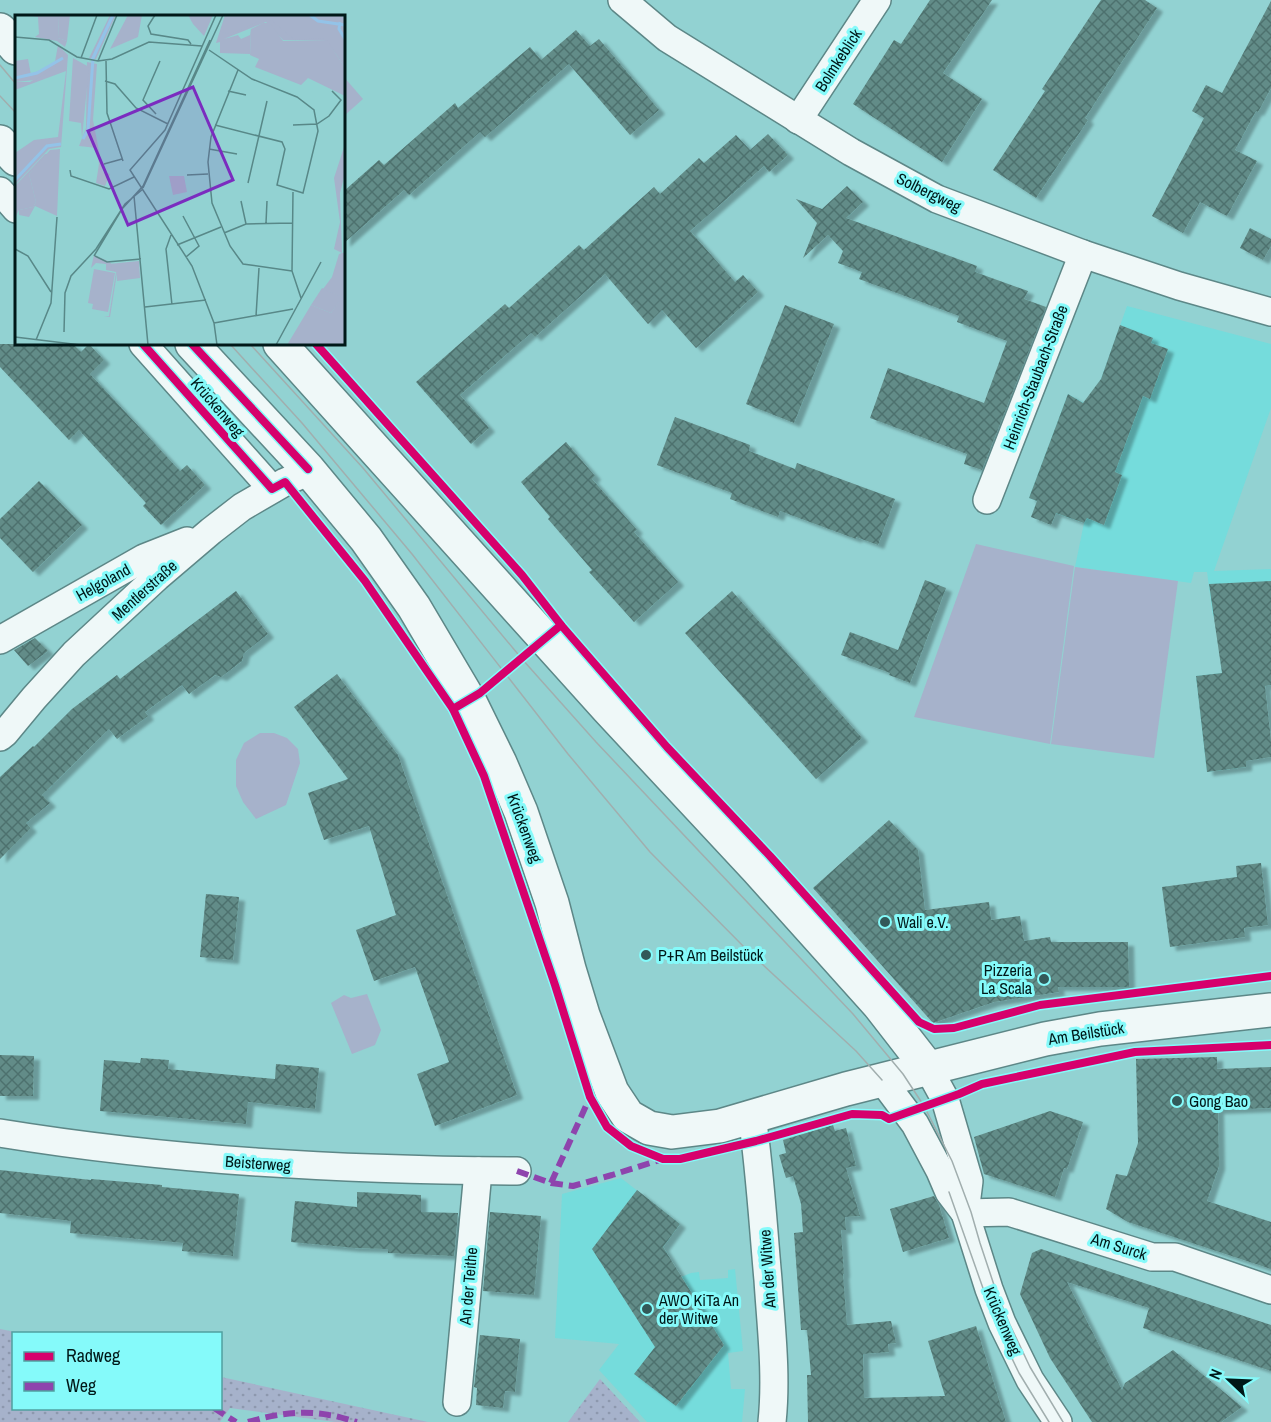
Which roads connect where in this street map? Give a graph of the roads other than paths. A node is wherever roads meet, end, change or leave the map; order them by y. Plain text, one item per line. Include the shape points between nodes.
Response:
1 (622, 0) edge
2 (877, 0) edge
3 (0, 30) edge
4 (15, 47) edge
5 (798, 120) junction
6 (0, 142) edge
7 (15, 158) edge
8 (0, 191) edge
9 (15, 208) edge
10 (1083, 254) junction
11 (1271, 312) edge
12 (144, 345) edge
13 (193, 345) edge
14 (281, 345) edge
15 (310, 471) junction
16 (272, 489) junction
17 (987, 500) dead end
18 (211, 531) junction
19 (0, 640) edge
20 (0, 737) edge
21 (1271, 1010) edge
22 (905, 1074) junction
23 (752, 1116) junction
24 (0, 1133) edge
25 (478, 1171) junction
26 (517, 1171) dead end
27 (957, 1202) junction
28 (1271, 1290) edge
29 (457, 1402) dead end
30 (772, 1422) edge
31 (1058, 1422) edge

1 - 5 street, Solbergweg via 668,38
2 - 5 street, Bolmkeblick
3 - 4 main road
5 - 10 street, Solbergweg via 937,199
6 - 7 main road
8 - 9 street
10 - 11 street, Solbergweg
10 - 17 street, Heinrich-Staubach-Straße
12 - 16 street, Krückenweg
13 - 15 main road, Krückenweg
14 - 22 main road, Krückenweg via 871,996
15 - 16 street, Mentlerstraße
15 - 23 main road, Krückenweg via 366,539 414,607 469,700 521,812 552,903 583,1015 612,1092 628,1116 649,1128 672,1132 720,1126
16 - 18 street, Mentlerstraße
18 - 19 street, Helgoland via 144,558
18 - 20 street, Mentlerstraße via 74,654
21 - 22 main road, Am Beilstück via 1100,1029
22 - 23 main road, Krückenweg
22 - 27 street via 915,1124
22 - 27 street, Krückenweg via 945,1099 969,1180
23 - 30 street, An der Witwe via 774,1363
24 - 25 street, Beisterweg via 242,1162
25 - 26 street, Beisterweg
25 - 29 street, An der Teithe
27 - 28 street, Am Surck via 1009,1212 1152,1257 1175,1257
27 - 31 street, Krückenweg via 1002,1323 1030,1380

